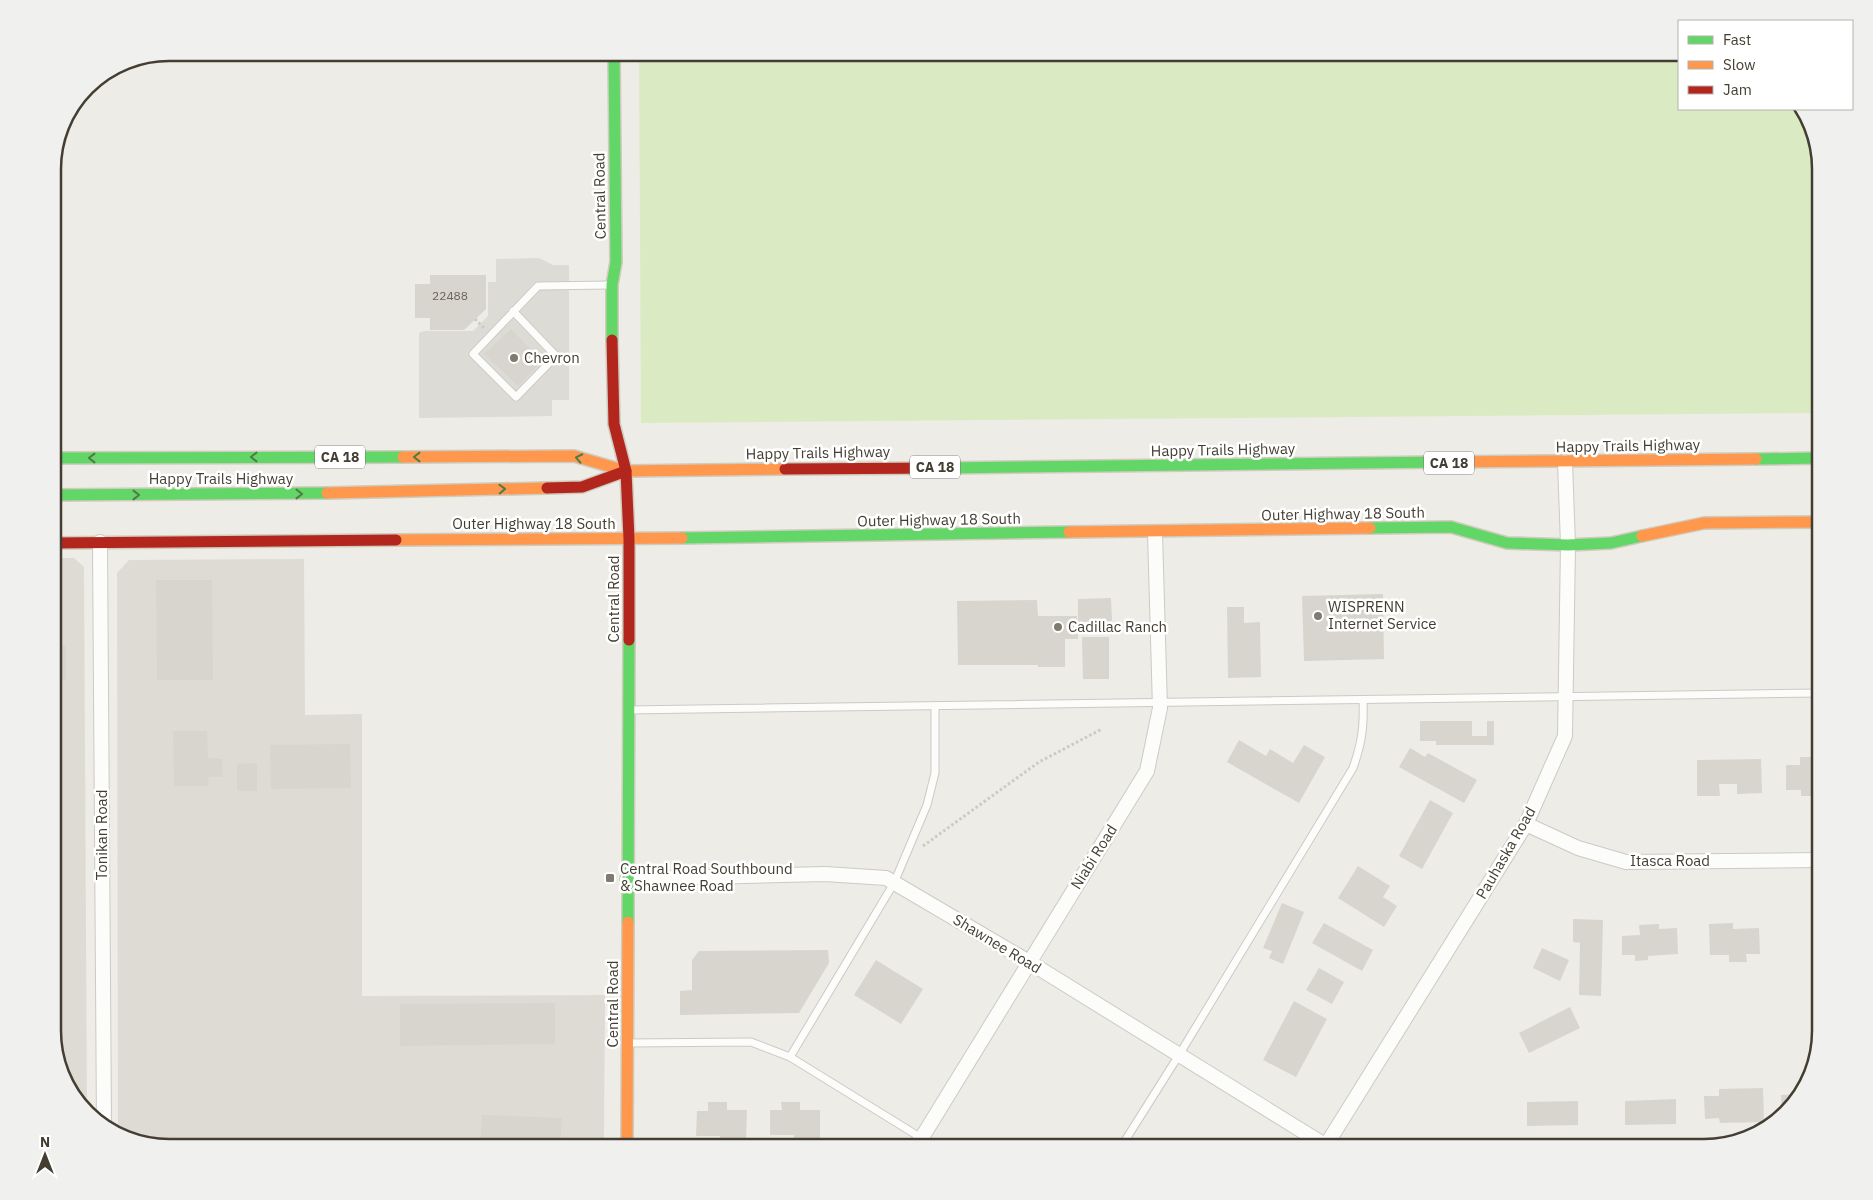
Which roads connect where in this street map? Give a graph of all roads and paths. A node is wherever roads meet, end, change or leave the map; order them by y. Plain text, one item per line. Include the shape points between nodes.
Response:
1 (614, 61) edge
2 (612, 285) junction
3 (513, 311) junction
4 (61, 458) edge
5 (1812, 458) edge
6 (1565, 462) junction
7 (626, 471) junction
8 (61, 495) edge
9 (1812, 522) edge
10 (1155, 533) junction
11 (629, 539) junction
12 (100, 542) junction
13 (61, 543) edge
14 (1568, 545) junction
15 (1812, 693) edge
16 (1565, 697) junction
17 (1363, 700) junction
18 (1160, 702) junction
19 (935, 706) junction
20 (628, 710) junction
21 (1102, 729) dead end
22 (1526, 824) junction
23 (904, 859) junction
24 (1812, 860) edge
25 (627, 879) junction
26 (894, 883) junction
27 (1029, 962) junction
28 (628, 1043) junction
29 (1179, 1055) junction
30 (790, 1057) junction
31 (104, 1117) edge
32 (627, 1139) edge
33 (912, 1139) edge
34 (920, 1139) edge
35 (1127, 1139) edge
36 (1313, 1139) edge
37 (1331, 1139) edge

1 - 2 main road, Central Road via 616,262
2 - 3 lane via 538,286
2 - 7 main road, Central Road via 614,424
3 - 3 lane via 473,354 516,397 556,356
7 -> 4 main road, Happy Trails Highway / CA 18 via 574,456
5 - 6 main road, Happy Trails Highway / CA 18
6 - 7 main road, Happy Trails Highway / CA 18
6 - 14 street, Pauhaska Road
8 -> 7 main road, Happy Trails Highway / CA 18 via 327,494 582,487
7 - 11 main road, Central Road
9 - 14 main road, Outer Highway 18 South via 1704,523 1611,542
10 - 11 main road, Outer Highway 18 South
10 - 14 main road, Outer Highway 18 South via 1451,527 1507,542
10 - 18 street, Niabi Road
11 - 12 main road, Outer Highway 18 South
11 - 20 main road, Central Road
12 - 13 main road, Outer Highway 18 South
12 - 31 street, Tonikan Road
14 - 16 street, Pauhaska Road
15 - 16 lane
16 - 17 lane
16 - 22 street, Pauhaska Road via 1565,736
17 - 18 lane
17 - 29 lane via 1361,746 1353,768
18 - 19 lane
18 - 27 street, Niabi Road via 1147,771
19 - 20 lane
19 - 23 lane via 935,773 927,805
20 - 25 main road, Central Road
21 - 23 path via 1039,762
22 - 24 street, Itasca Road via 1578,848 1626,862
22 - 37 street, Pauhaska Road
23 - 26 lane
25 - 26 street, Shawnee Road via 825,874 886,878
25 - 28 main road, Central Road
26 - 27 street, Shawnee Road
26 - 30 lane
27 - 29 street, Shawnee Road
27 - 34 street, Niabi Road
28 - 30 lane via 751,1042
28 - 32 main road, Central Road
29 - 35 lane
29 - 36 street, Shawnee Road
30 - 33 lane

